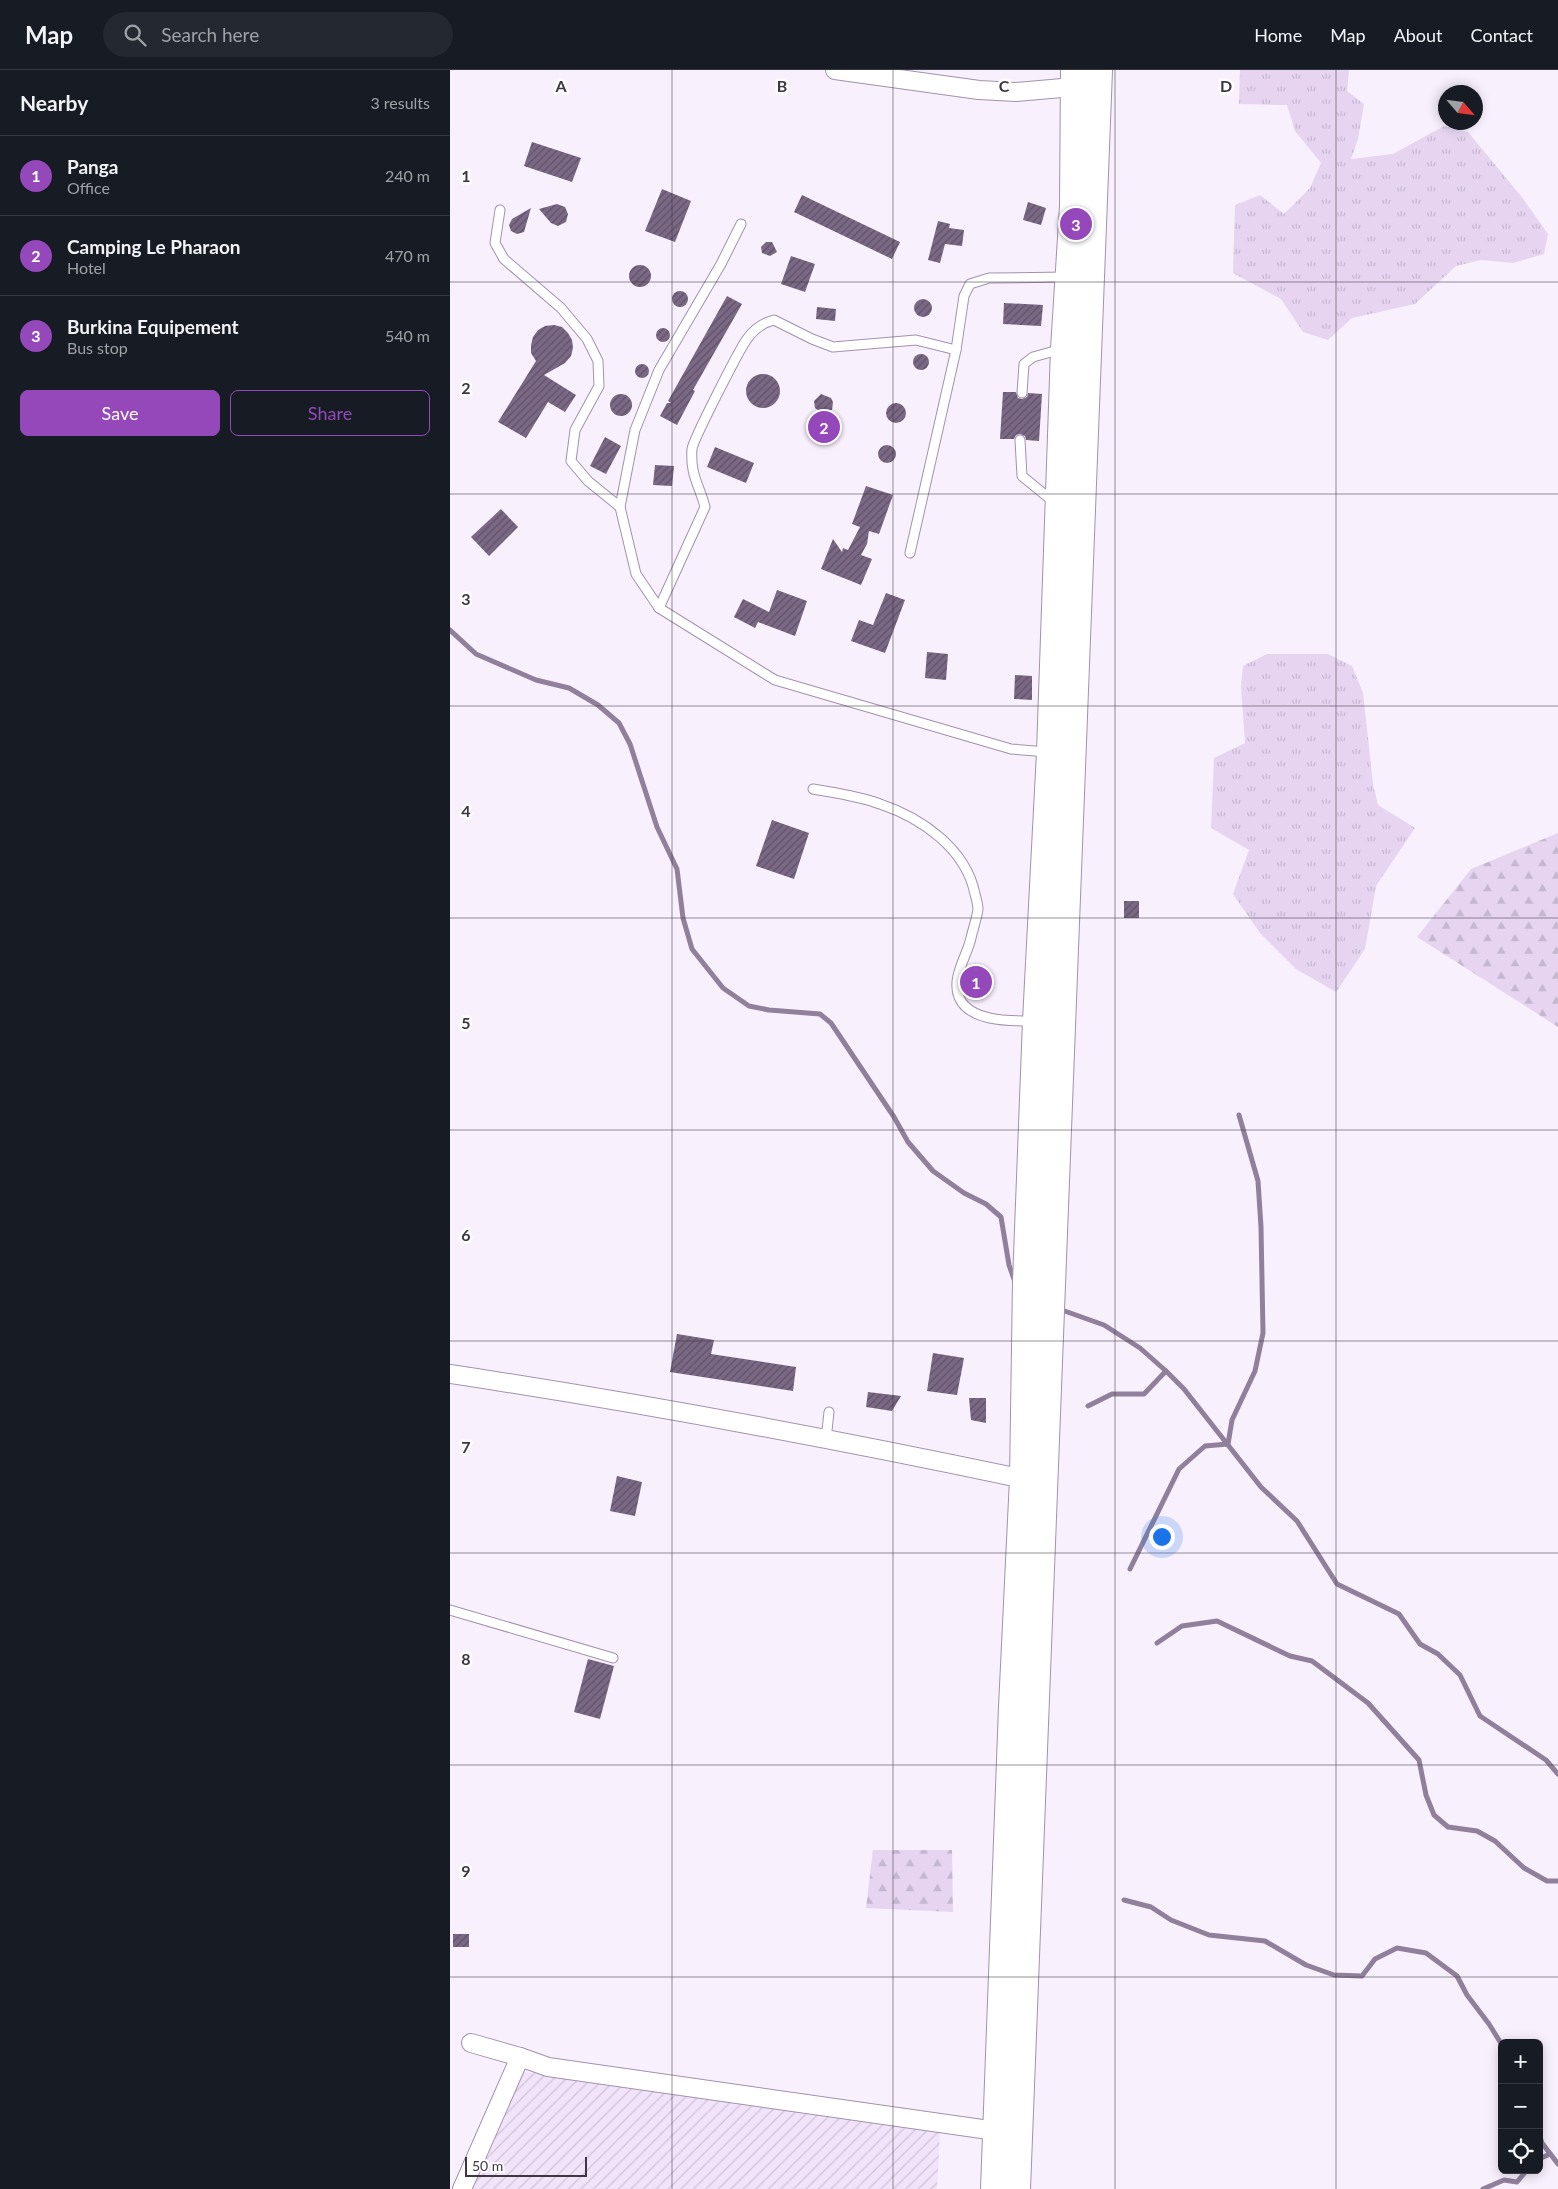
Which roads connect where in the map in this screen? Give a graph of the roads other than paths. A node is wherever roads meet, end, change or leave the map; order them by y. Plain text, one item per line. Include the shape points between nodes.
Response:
1 (835, 70) edge
2 (1086, 78) edge
3 (500, 210) dead end
4 (742, 224) dead end
5 (1070, 278) junction
6 (1065, 349) junction
7 (956, 350) junction
8 (1022, 393) dead end
9 (1020, 440) dead end
10 (1059, 506) junction
11 (620, 507) junction
12 (910, 553) dead end
13 (660, 608) junction
14 (1051, 752) junction
15 (813, 789) dead end
16 (1037, 1021) junction
17 (450, 1374) edge
18 (829, 1412) dead end
19 (826, 1440) junction
20 (1024, 1479) junction
21 (450, 1610) edge
22 (613, 1658) dead end
23 (471, 2043) dead end
24 (520, 2057) junction
25 (996, 2130) junction
26 (462, 2189) edge
27 (995, 2189) edge
28 (1016, 2189) edge

1 - 2 street via 1007,92
2 - 5 highway
2 - 28 highway
3 - 11 lane via 495,243 504,258 561,308 587,339 598,361 599,386 575,430 571,461 588,481
4 - 11 lane via 658,370 635,430
5 - 6 highway
5 - 7 lane via 989,278 970,284 964,296
6 - 8 lane via 1033,357 1024,364
6 - 10 highway
7 - 12 lane
7 - 13 lane via 916,340 833,348 774,320 761,324 746,339 692,446 692,474 705,507
9 - 10 lane via 1022,476
10 - 14 highway
11 - 13 lane via 636,574
13 - 14 lane via 775,680 1010,749
14 - 16 highway
15 - 16 lane via 879,803 912,818 956,851 972,876 978,907 968,950 959,971 958,996 965,1007 980,1014 1008,1021
16 - 20 highway via 1027,1282
17 - 19 street via 575,1393
18 - 19 lane
19 - 20 street
20 - 25 highway
21 - 22 lane
23 - 24 street
24 - 25 street via 548,2067
24 - 26 street
25 - 27 highway

